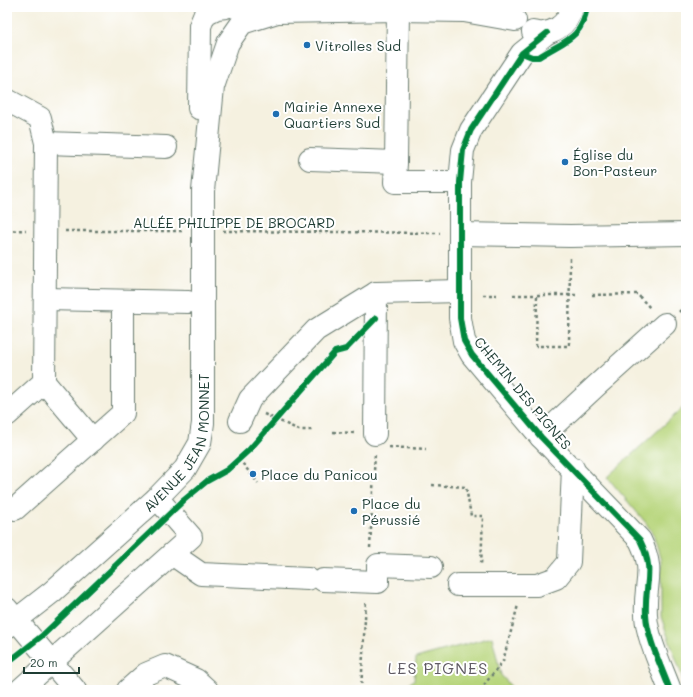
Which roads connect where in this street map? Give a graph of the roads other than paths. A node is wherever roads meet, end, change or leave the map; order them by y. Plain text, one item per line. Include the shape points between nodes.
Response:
1 (226, 7) edge
2 (572, 7) edge
3 (469, 9) edge
4 (199, 10) edge
5 (398, 10) junction
6 (239, 15) edge
7 (515, 17) edge
8 (547, 33) junction
9 (522, 53) junction
10 (213, 87) junction
11 (7, 100) edge
12 (46, 143) junction
13 (166, 147) dead end
14 (310, 159) dead end
15 (396, 162) junction
16 (460, 182) junction
17 (203, 191) junction
18 (460, 234) junction
19 (686, 234) edge
20 (460, 291) junction
21 (376, 293) junction
22 (46, 299) junction
23 (123, 301) junction
24 (188, 302) dead end
25 (665, 324) road end
26 (44, 382) junction
27 (7, 415) edge
28 (240, 421) dead end
29 (375, 434) dead end
30 (542, 437) junction
31 (93, 440) junction
32 (573, 468) junction
33 (157, 498) junction
34 (15, 508) dead end
35 (172, 554) junction
36 (431, 567) dead end
37 (458, 584) dead end
38 (10, 619) edge
39 (52, 663) junction
40 (20, 690) edge
41 (74, 690) edge
42 (128, 690) edge
43 (206, 690) edge
44 (670, 690) edge

1 - 4 street
2 - 8 street, CHEMIN DES PIGNES via 565,23
3 - 5 street
3 - 7 street
4 - 6 street
4 - 10 street via 211,46
4 - 17 street, AVENUE JEAN MONNET via 198,168
5 - 6 street
5 - 15 street
6 - 10 street, AVENUE JEAN MONNET
7 - 8 street via 528,30
7 - 9 street
8 - 9 street, CHEMIN DES PIGNES
9 - 16 street, CHEMIN DES PIGNES via 471,130 463,150
10 - 17 street, AVENUE JEAN MONNET
11 - 12 street via 40,118
12 - 13 street
12 - 22 street
14 - 15 street
15 - 16 street via 396,182
16 - 18 street, CHEMIN DES PIGNES
17 - 33 street, AVENUE JEAN MONNET via 203,423 200,443 184,469
18 - 19 street
18 - 20 street, CHEMIN DES PIGNES
20 - 21 street
20 - 30 street, CHEMIN DES PIGNES via 460,318 464,341 472,355
21 - 28 street via 316,330 250,399
21 - 29 street
22 - 23 street
22 - 26 street
23 - 24 street
23 - 31 street via 123,413
25 - 30 street
26 - 27 street
26 - 31 street
30 - 32 street, CHEMIN DES PIGNES
31 - 34 street
32 - 37 street via 569,562 556,578 537,585
32 - 44 street, CHEMIN DES PIGNES via 640,540 647,554 650,570 646,614 648,628
33 - 35 street via 191,537
33 - 38 street, AVENUE JEAN MONNET via 52,592
35 - 36 street via 201,574 378,582 378,565
35 - 39 street
38 - 39 street
39 - 40 street
39 - 41 street
42 - 43 street via 146,674 165,666 196,680

